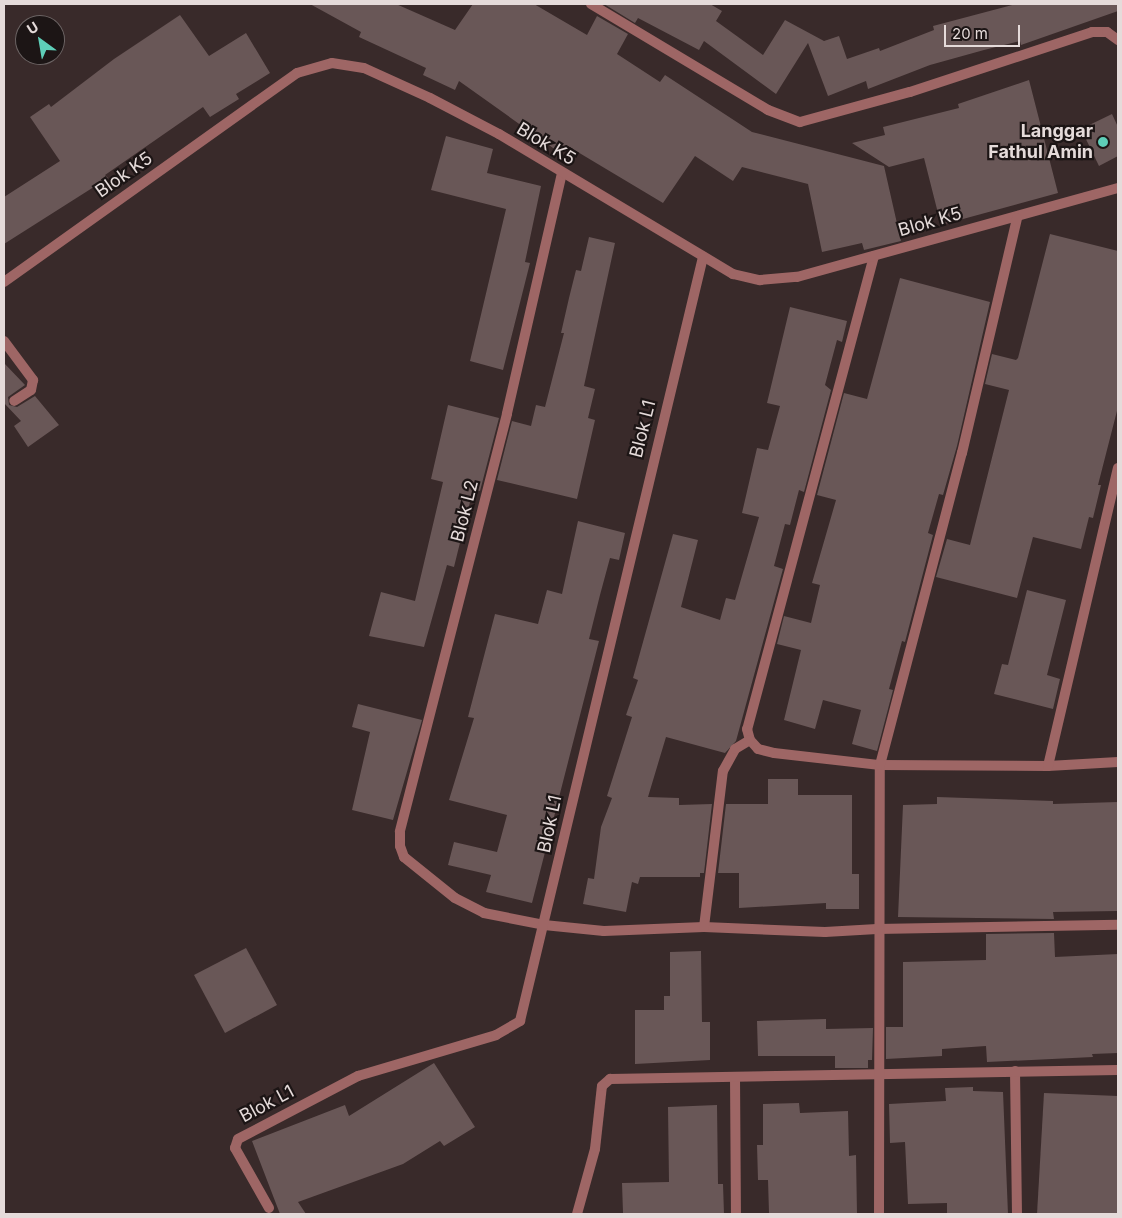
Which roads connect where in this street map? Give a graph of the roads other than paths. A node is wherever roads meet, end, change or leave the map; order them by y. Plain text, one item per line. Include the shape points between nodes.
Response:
1 (590, 4) edge
2 (1118, 40) edge
3 (562, 173) junction
4 (1118, 188) edge
5 (1017, 218) junction
6 (874, 256) junction
7 (703, 257) junction
8 (4, 282) edge
9 (4, 341) edge
10 (14, 402) dead end
11 (1118, 468) edge
12 (750, 740) junction
13 (1118, 762) edge
14 (880, 765) junction
15 (1048, 766) junction
16 (544, 925) junction
17 (1118, 925) edge
18 (704, 928) junction
19 (877, 928) junction
20 (1118, 1070) edge
21 (1015, 1071) junction
22 (878, 1074) junction
23 (735, 1077) junction
24 (269, 1208) dead end
25 (577, 1214) edge
26 (736, 1214) edge
27 (879, 1214) edge
28 (1017, 1214) edge

1 - 2 street via 768,110 800,122 910,92 1092,32 1107,32
3 - 7 street, Blok K5
3 - 8 street, Blok K5 via 499,134 364,68 332,63 297,73
3 - 16 street, Blok L2 via 509,404 400,832 404,857 455,898 484,913
4 - 5 street, Blok K5
5 - 6 street, Blok K5 via 963,229
5 - 14 street via 962,453
6 - 7 street, Blok K5 via 796,277 760,280 733,274
6 - 12 street via 747,729
7 - 16 street, Blok L1 via 588,728
9 - 10 street via 34,380 31,390
11 - 15 street
12 - 14 street via 758,749 774,753
12 - 18 street via 735,749 723,772
13 - 15 street
14 - 15 street
14 - 19 street
16 - 18 street via 604,931
16 - 24 street, Blok L1 via 525,1008 520,1021 510,1029 358,1076 238,1139 235,1148
17 - 19 street
18 - 19 street via 826,932
19 - 22 street
20 - 21 street
21 - 22 street
21 - 28 street
22 - 23 street
22 - 27 street
23 - 25 street via 610,1079 602,1086 595,1149
23 - 26 street

